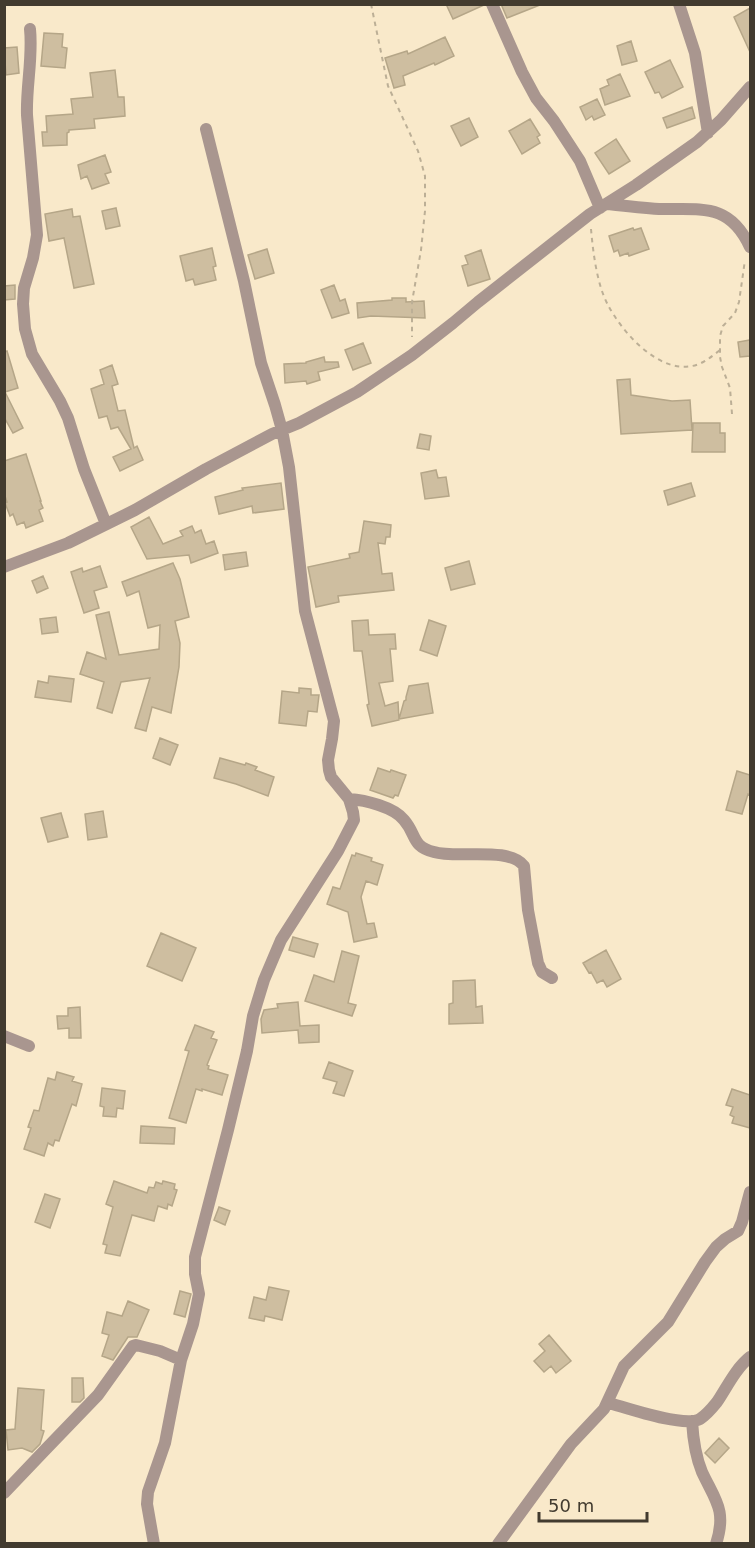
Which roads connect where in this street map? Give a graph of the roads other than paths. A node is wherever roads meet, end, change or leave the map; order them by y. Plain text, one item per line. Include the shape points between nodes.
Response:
1 (492, 4) edge
2 (679, 4) edge
3 (30, 29) dead end
4 (750, 87) edge
5 (206, 129) dead end
6 (708, 133) junction
7 (599, 209) junction
8 (749, 244) edge
9 (282, 430) junction
10 (106, 524) junction
11 (4, 567) edge
12 (349, 799) junction
13 (552, 978) dead end
14 (4, 1036) edge
15 (28, 1046) dead end
16 (750, 1192) edge
17 (750, 1357) edge
18 (181, 1360) junction
19 (609, 1402) junction
20 (692, 1420) junction
21 (4, 1493) edge
22 (154, 1544) edge
23 (498, 1544) edge
24 (716, 1544) edge

1 - 7 street via 536,98 580,161
2 - 6 street via 695,53
3 - 10 street via 27,108 37,235 24,288 25,329 32,354 68,418
4 - 6 street
5 - 9 street via 261,363
6 - 7 street
7 - 8 street via 708,209 740,229
7 - 9 street via 412,355 357,393
9 - 10 street
9 - 12 street via 305,611 334,721 328,765 331,777
10 - 11 street
12 - 13 street via 366,801 400,816 416,842 437,853 497,855 521,861 538,963 542,972
12 - 18 street via 354,820 280,940 253,1016 195,1257 199,1294
14 - 15 street
16 - 19 street via 738,1231 716,1247 668,1322 624,1366
17 - 20 street via 715,1405 699,1420
18 - 21 street via 133,1346 98,1395
18 - 22 street via 165,1443 148,1492
19 - 20 street via 671,1420
19 - 23 street via 571,1444
20 - 24 street via 693,1441 721,1519

